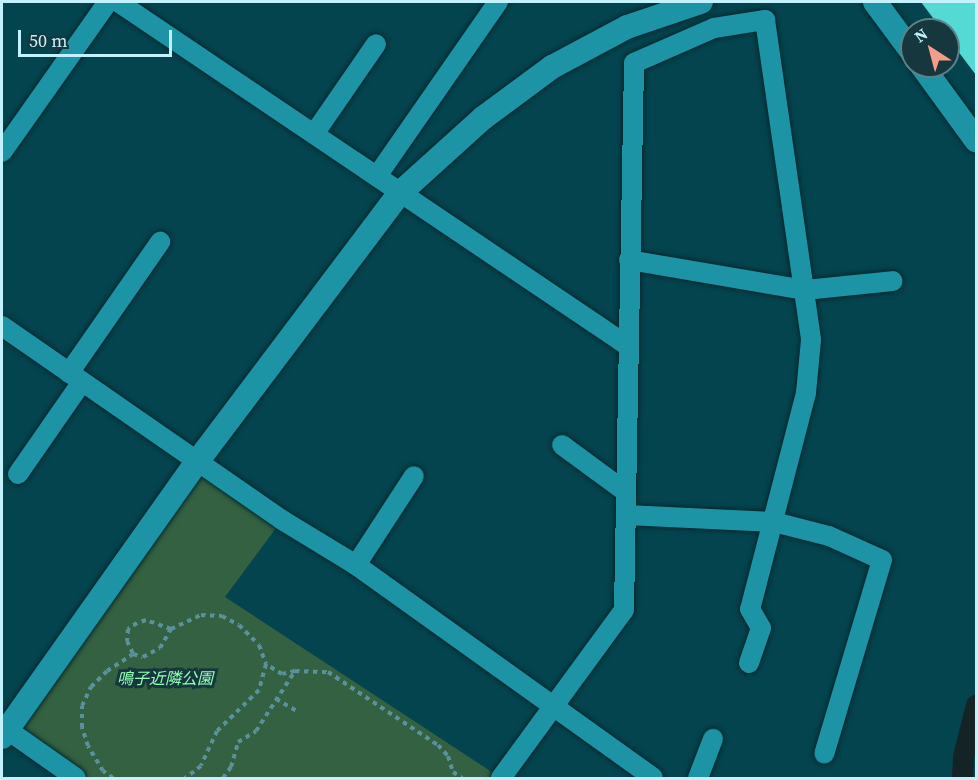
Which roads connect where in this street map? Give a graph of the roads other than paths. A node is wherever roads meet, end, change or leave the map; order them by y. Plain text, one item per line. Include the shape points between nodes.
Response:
1 (108, 2) edge
2 (118, 2) edge
3 (498, 2) edge
4 (701, 2) edge
5 (875, 2) edge
6 (900, 36) edge
7 (376, 44) dead end
8 (931, 78) edge
9 (314, 134) junction
10 (976, 140) edge
11 (2, 152) edge
12 (377, 176) junction
13 (400, 192) junction
14 (160, 242) dead end
15 (629, 260) junction
16 (893, 281) dead end
17 (805, 290) junction
18 (2, 326) edge
19 (628, 346) junction
20 (75, 378) junction
21 (562, 445) dead end
22 (197, 462) junction
23 (18, 474) dead end
24 (414, 476) dead end
25 (626, 492) junction
26 (626, 515) junction
27 (774, 522) junction
28 (356, 565) junction
29 (749, 663) dead end
30 (554, 707) junction
31 (3, 731) edge
32 (713, 738) dead end
33 (824, 754) dead end
34 (76, 778) edge
35 (501, 778) edge
36 (653, 778) edge
37 (698, 778) edge

1 - 11 street
2 - 9 street
3 - 12 street
4 - 13 street via 627,27 552,66 483,118
5 - 6 street
7 - 9 street
8 - 10 street
9 - 12 street
12 - 13 street
13 - 19 street
13 - 22 street
14 - 20 street
15 - 17 street
15 - 17 street via 634,63 714,28 765,20
15 - 19 street
16 - 17 street
17 - 27 street via 811,340 806,393
18 - 20 street
19 - 25 street
20 - 22 street
20 - 23 street
21 - 25 street
22 - 28 street
22 - 31 street
24 - 28 street
25 - 26 street
26 - 27 street
26 - 30 street via 624,610
27 - 29 street via 750,609 761,628
27 - 33 street via 829,536 882,560
28 - 30 street
30 - 35 street
30 - 36 street
31 - 34 street
32 - 37 street

